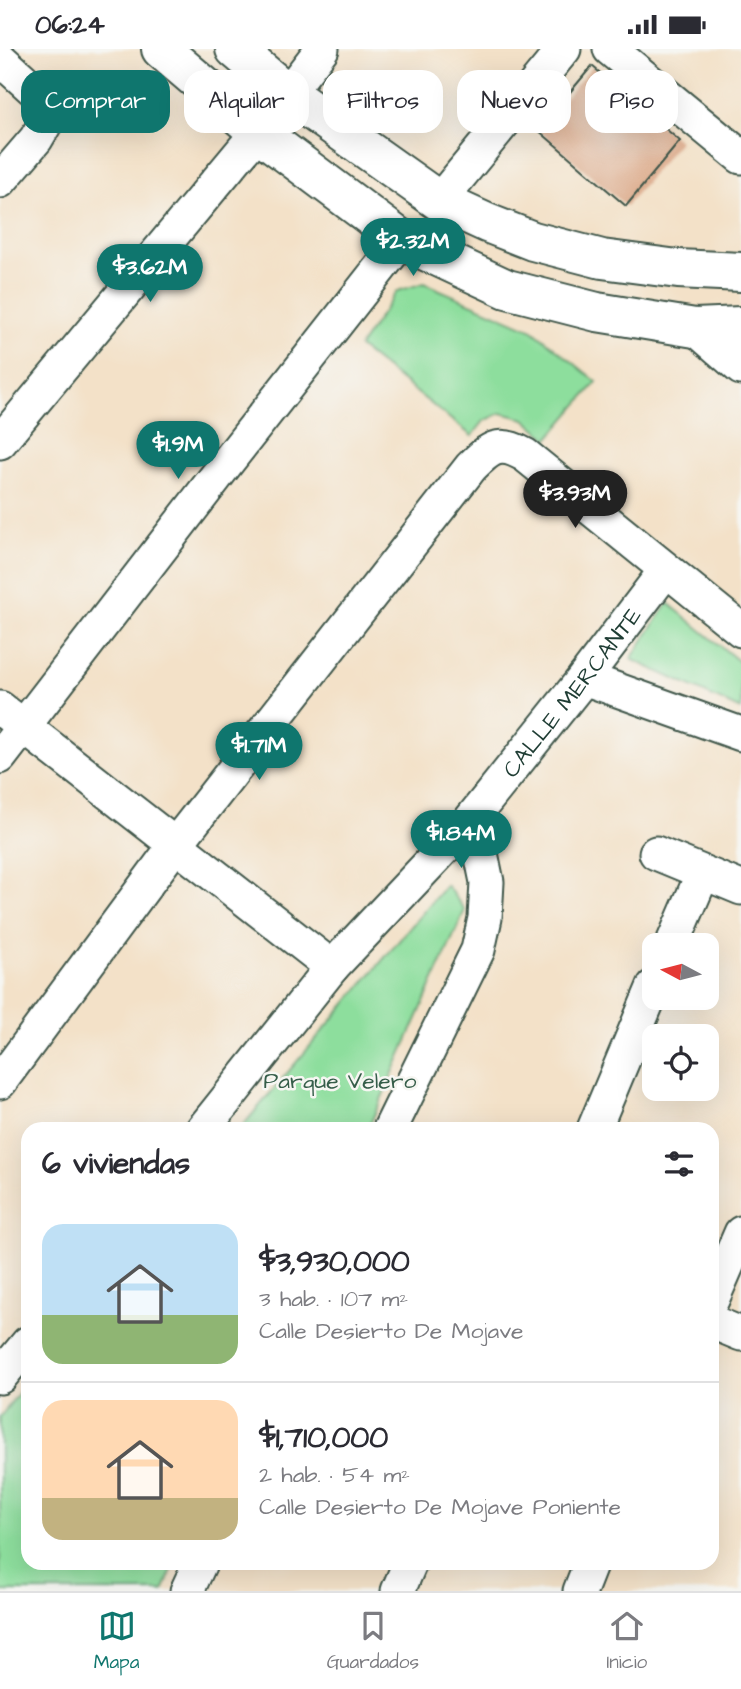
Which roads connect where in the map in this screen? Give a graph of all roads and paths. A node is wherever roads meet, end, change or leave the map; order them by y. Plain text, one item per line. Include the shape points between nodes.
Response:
1 (160, 49) edge
2 (235, 49) edge
3 (322, 49) edge
4 (564, 49) edge
5 (610, 49) edge
6 (0, 58) edge
7 (185, 70) edge
8 (259, 70) edge
9 (305, 70) edge
10 (309, 109) edge
11 (257, 133) edge
12 (259, 133) edge
13 (741, 157) edge
14 (0, 181) edge
15 (439, 201) junction
16 (402, 240) junction
17 (741, 272) edge
18 (741, 326) edge
19 (695, 328) junction
20 (741, 368) edge
21 (0, 442) edge
22 (666, 570) junction
23 (741, 631) edge
24 (584, 678) junction
25 (12, 717) edge
26 (741, 734) edge
27 (0, 757) edge
28 (468, 823) junction
29 (177, 844) junction
30 (656, 853) dead end
31 (703, 873) junction
32 (741, 888) edge
33 (677, 933) edge
34 (332, 967) junction
35 (644, 1010) edge
36 (0, 1082) edge
37 (209, 1122) edge
38 (393, 1122) edge
39 (597, 1122) edge
40 (741, 1233) edge
41 (719, 1284) edge
42 (719, 1325) edge
43 (741, 1334) edge
44 (197, 1570) edge
45 (407, 1570) edge
46 (589, 1570) edge
47 (187, 1591) edge
48 (398, 1591) edge
49 (580, 1591) edge

1 - 7 main road
2 - 8 main road
3 - 9 street
4 - 15 street
5 - 13 street
6 - 14 street via 42,97 49,117
10 - 15 main road
11 - 21 street
12 - 16 main road
15 - 17 main road via 533,241 602,259
16 - 19 main road via 507,289 597,312
16 - 25 street via 229,460
18 - 19 main road
19 - 20 street
22 - 23 street
22 - 24 street, CALLE MERCANTE
22 - 29 street via 525,455 514,449 493,448 471,467
24 - 26 street
24 - 28 street, CALLE MERCANTE
25 - 27 street
25 - 29 street
28 - 34 street, CALLE MERCANTE
28 - 38 street via 481,853 486,882 478,950
29 - 34 street
29 - 36 street
30 - 31 street
31 - 32 street
31 - 33 street
34 - 37 street, CALLE MERCANTE
35 - 39 street
40 - 41 street
42 - 43 street
44 - 47 street
45 - 48 street
46 - 49 street

